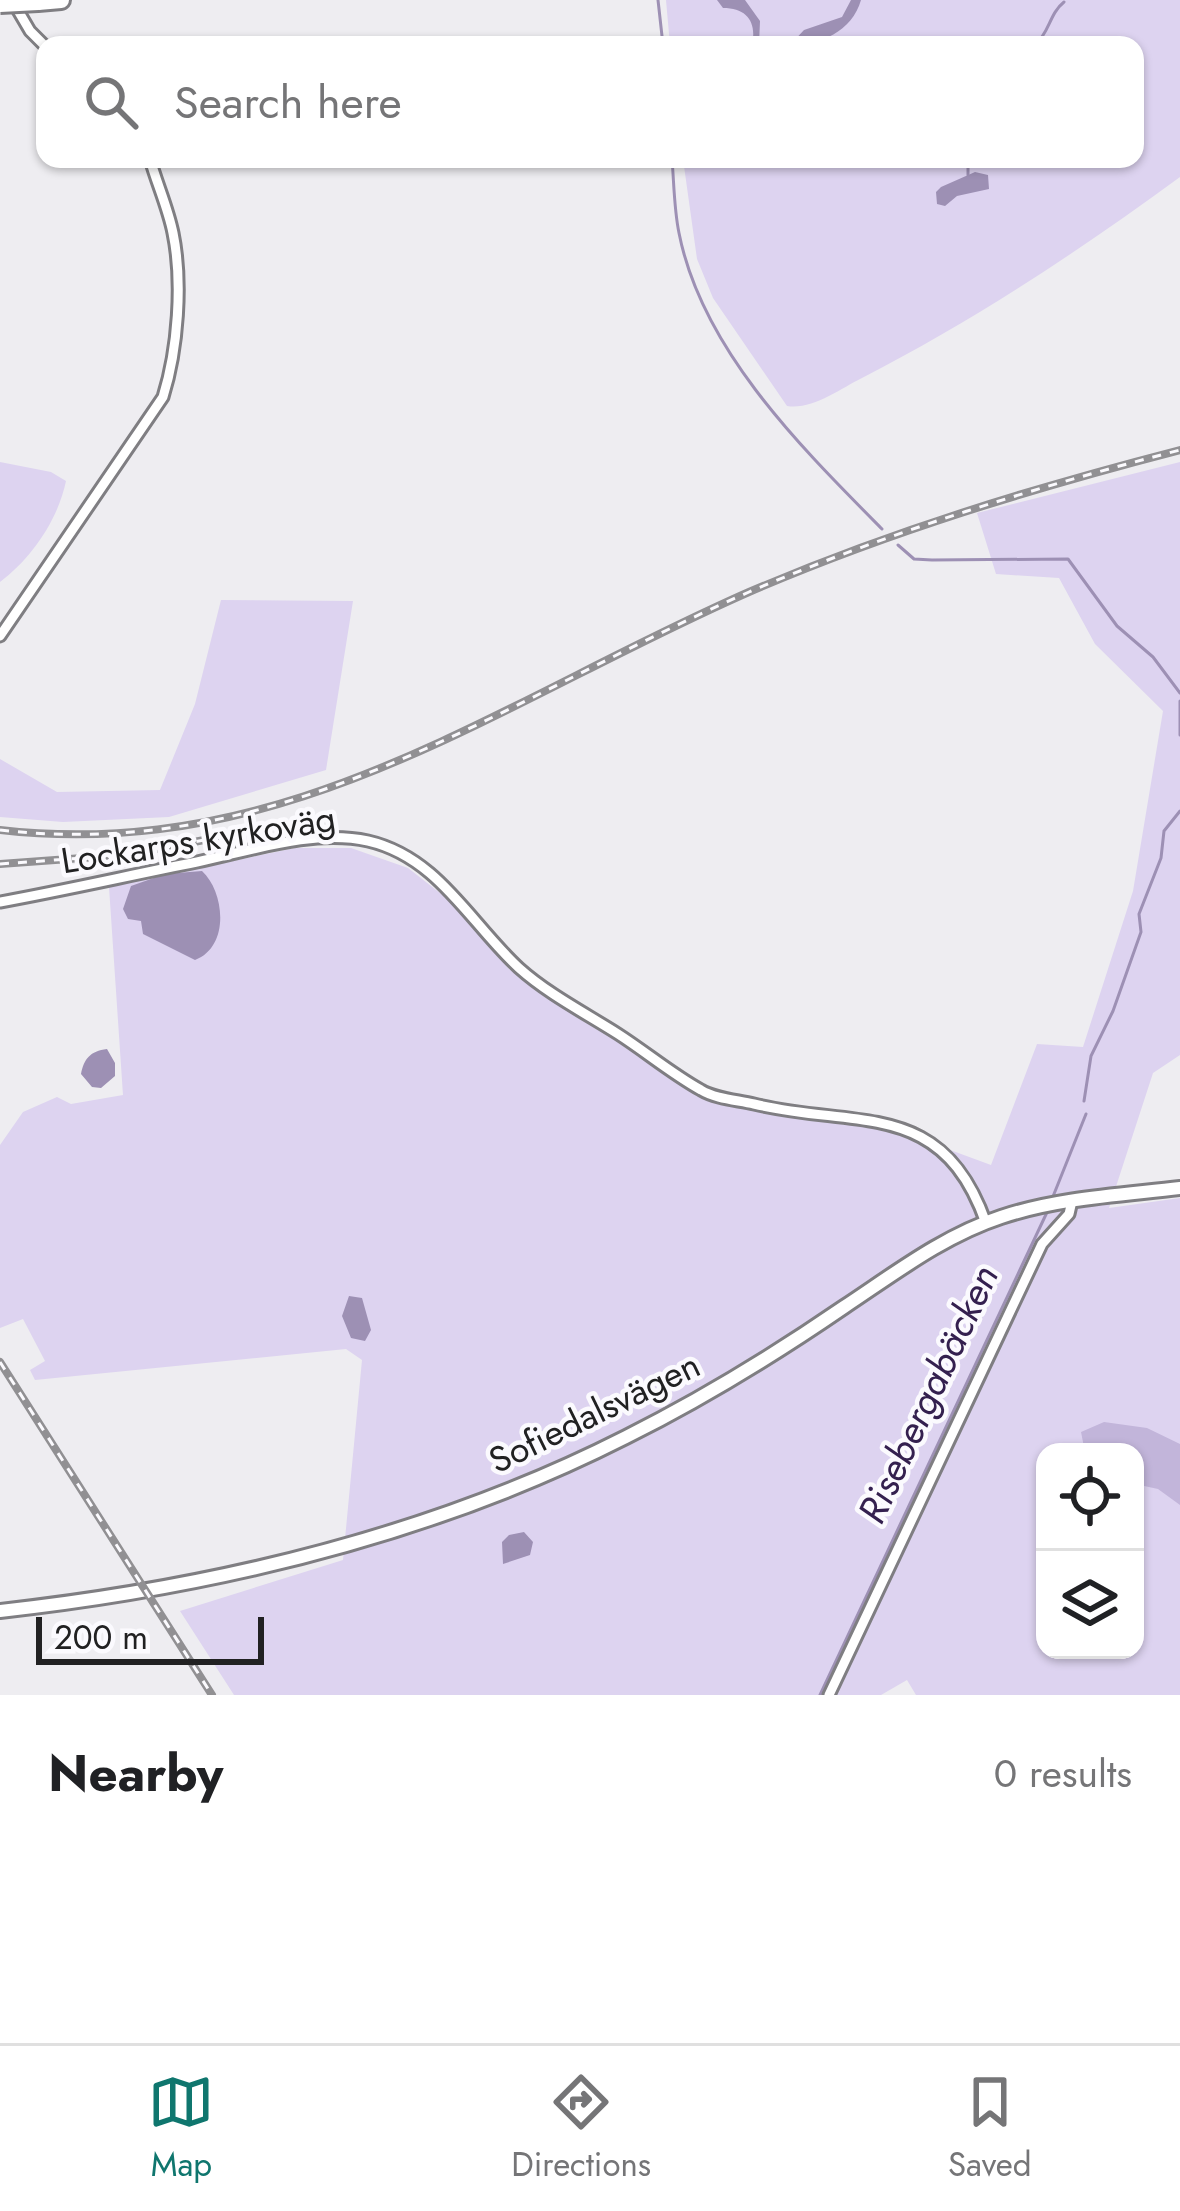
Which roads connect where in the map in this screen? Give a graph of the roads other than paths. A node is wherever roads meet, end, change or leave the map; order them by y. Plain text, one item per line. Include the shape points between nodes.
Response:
1 (12, 0) edge
2 (61, 0) edge
3 (38, 2) edge
4 (0, 4) edge
5 (36, 37) edge
6 (153, 168) edge
7 (0, 636) edge
8 (0, 902) edge
9 (1180, 1188) edge
10 (1069, 1202) junction
11 (986, 1223) junction
12 (0, 1611) edge
13 (829, 1695) edge

1 - 5 street
2 - 3 highway
3 - 4 highway, bridge
6 - 7 street via 176,247 165,392
8 - 11 street, Lockarps kyrkoväg via 262,848 332,837 371,842 420,866 462,901 518,967 705,1093 922,1136 951,1156
9 - 10 main road, Sofiedalsvägen
10 - 11 main road, Sofiedalsvägen
10 - 13 street
11 - 12 main road, Sofiedalsvägen via 678,1409 482,1499 317,1555 206,1582

